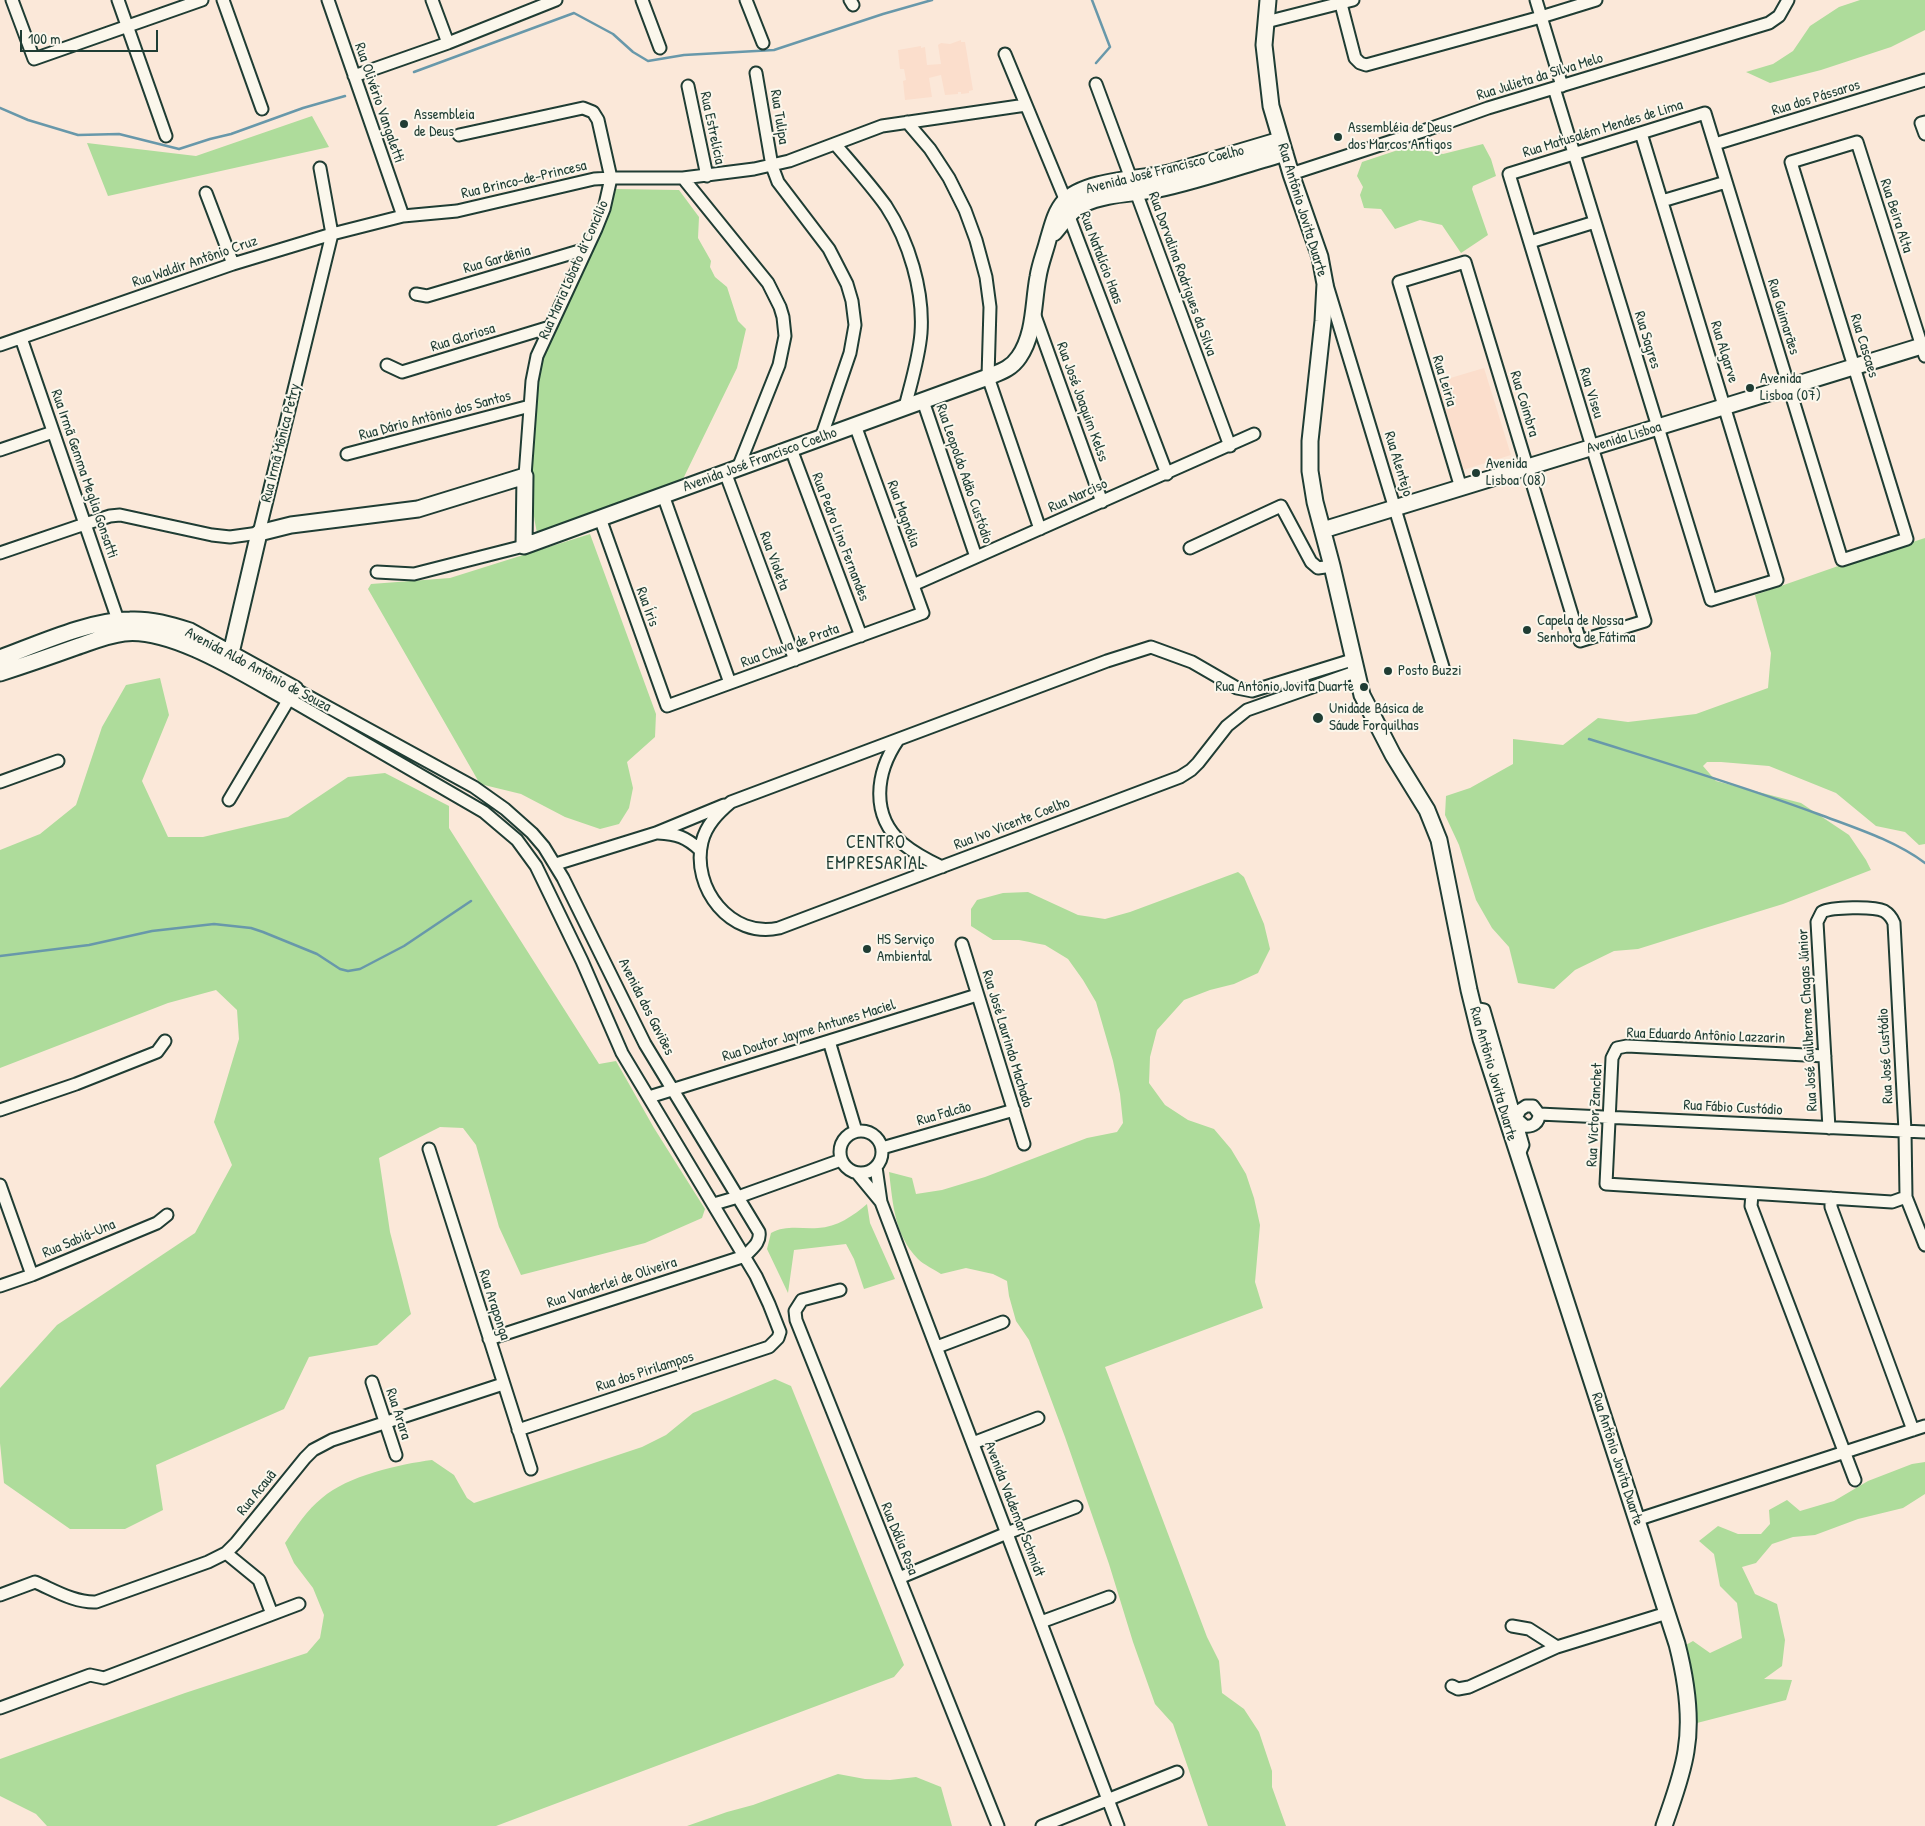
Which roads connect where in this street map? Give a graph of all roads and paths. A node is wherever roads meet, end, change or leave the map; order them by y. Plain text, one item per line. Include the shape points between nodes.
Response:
1 (12, 0) edge
2 (118, 0) edge
3 (202, 0) edge
4 (223, 0) edge
5 (328, 0) edge
6 (432, 0) edge
7 (556, 0) edge
8 (642, 0) edge
9 (746, 0) edge
10 (1268, 0) edge
11 (1352, 0) edge
12 (1536, 0) edge
13 (1596, 0) edge
14 (1788, 0) edge
15 (539, 3) edge
16 (1341, 4) junction
17 (1541, 17) junction
18 (1266, 22) junction
19 (127, 26) junction
20 (448, 43) junction
21 (763, 43) dead end
22 (660, 48) dead end
23 (1005, 54) dead end
24 (756, 73) dead end
25 (354, 76) junction
26 (1925, 80) edge
27 (1096, 84) dead end
28 (688, 86) dead end
29 (1558, 87) junction
30 (1026, 105) junction
31 (262, 109) dead end
32 (1705, 113) joint
33 (907, 122) junction
34 (1923, 122) edge
35 (1642, 133) junction
36 (1925, 134) edge
37 (459, 135) dead end
38 (166, 136) dead end
39 (835, 144) junction
40 (1715, 144) junction
41 (1282, 147) junction
42 (1574, 154) junction
43 (1791, 162) joint
44 (772, 166) junction
45 (320, 168) dead end
46 (1291, 174) junction
47 (1509, 174) joint
48 (707, 176) junction
49 (611, 178) junction
50 (683, 178) junction
51 (1726, 182) junction
52 (1133, 186) junction
53 (206, 193) dead end
54 (1662, 202) junction
55 (1067, 208) junction
56 (403, 216) junction
57 (1595, 222) junction
58 (332, 234) junction
59 (1530, 242) junction
60 (586, 249) junction
61 (1465, 262) joint
62 (233, 264) junction
63 (1323, 271) junction
64 (416, 294) dead end
65 (1033, 312) junction
66 (550, 327) junction
67 (1342, 333) junction
68 (21, 338) junction
69 (1321, 338) junction
70 (0, 345) edge
71 (1924, 349) edge
72 (386, 365) dead end
73 (1854, 367) junction
74 (988, 377) junction
75 (1789, 387) junction
76 (923, 401) junction
77 (530, 406) junction
78 (905, 407) junction
79 (1725, 407) junction
80 (855, 426) junction
81 (1658, 427) junction
82 (53, 432) junction
83 (1254, 434) dead end
84 (821, 438) junction
85 (1230, 446) junction
86 (1592, 448) junction
87 (791, 449) junction
88 (0, 450) edge
89 (347, 454) dead end
90 (1528, 468) junction
91 (732, 470) junction
92 (1167, 474) junction
93 (525, 476) junction
94 (1461, 488) junction
95 (663, 495) junction
96 (1102, 502) junction
97 (1396, 508) junction
98 (600, 518) junction
99 (85, 524) junction
100 (1040, 529) junction
101 (1323, 530) junction
102 (259, 532) junction
103 (524, 546) junction
104 (1190, 548) dead end
105 (0, 553) edge
106 (976, 557) junction
107 (1842, 560) joint
108 (1332, 566) junction
109 (377, 572) dead end
110 (913, 585) junction
111 (1711, 600) joint
112 (923, 613) joint
113 (118, 620) junction
114 (861, 636) junction
115 (1580, 641) joint
116 (231, 653) junction
117 (0, 658) edge
118 (795, 660) junction
119 (1354, 666) junction
120 (1443, 666) dead end
121 (0, 673) edge
122 (730, 683) junction
123 (1242, 690) junction
124 (292, 694) junction
125 (667, 706) joint
126 (1247, 710) junction
127 (898, 740) junction
128 (58, 762) dead end
129 (0, 782) edge
130 (474, 787) joint
131 (229, 800) dead end
132 (731, 802) junction
133 (516, 817) junction
134 (506, 830) junction
135 (656, 833) junction
136 (700, 850) junction
137 (556, 864) junction
138 (942, 867) junction
139 (1822, 912) joint
140 (962, 944) dead end
141 (601, 953) junction
142 (582, 961) junction
143 (977, 994) junction
144 (1473, 1008) junction
145 (165, 1041) dead end
146 (828, 1041) junction
147 (1617, 1048) joint
148 (1825, 1056) junction
149 (673, 1090) junction
150 (648, 1097) junction
151 (0, 1110) edge
152 (1014, 1110) junction
153 (1516, 1118) junction
154 (1610, 1118) junction
155 (1829, 1128) junction
156 (856, 1131) junction
157 (1905, 1131) junction
158 (1925, 1132) edge
159 (1024, 1144) dead end
160 (882, 1148) junction
161 (429, 1149) dead end
162 (1518, 1157) junction
163 (841, 1160) junction
164 (876, 1167) junction
165 (857, 1173) junction
166 (0, 1185) edge
167 (1752, 1194) junction
168 (738, 1197) junction
169 (1906, 1197) junction
170 (1830, 1198) junction
171 (881, 1202) junction
172 (714, 1204) junction
173 (167, 1215) dead end
174 (1925, 1245) edge
175 (745, 1256) junction
176 (32, 1275) junction
177 (0, 1286) edge
178 (840, 1290) dead end
179 (1003, 1322) dead end
180 (489, 1339) junction
181 (937, 1347) junction
182 (372, 1382) dead end
183 (504, 1384) junction
184 (1038, 1418) dead end
185 (386, 1423) junction
186 (1925, 1426) edge
187 (518, 1430) junction
188 (1913, 1430) junction
189 (973, 1443) junction
190 (1844, 1451) junction
191 (396, 1455) dead end
192 (530, 1470) dead end
193 (1855, 1480) dead end
194 (1076, 1507) dead end
195 (1636, 1520) junction
196 (1007, 1532) junction
197 (226, 1553) junction
198 (899, 1578) junction
199 (0, 1595) edge
200 (1109, 1597) dead end
201 (299, 1604) dead end
202 (1668, 1613) junction
203 (272, 1614) junction
204 (1041, 1622) junction
205 (1512, 1626) dead end
206 (1557, 1647) junction
207 (1452, 1686) dead end
208 (0, 1708) edge
209 (1177, 1772) dead end
210 (1108, 1800) junction
211 (998, 1826) edge
212 (1042, 1826) edge
213 (1118, 1826) edge
214 (1664, 1826) edge

1 - 19 street via 34,59
2 - 19 street
3 - 19 street
4 - 31 street
5 - 25 street, Rua Olivério Vangaletti
6 - 20 street
7 - 15 street
8 - 22 street
9 - 21 street
10 - 18 street, Rua Antônio Jovita Duarte
11 - 16 street
12 - 17 street, Rua Sagres
13 - 17 street
14 - 29 street, Rua Julieta da Silva Melo via 1779,16 1769,23
15 - 20 street
16 - 17 street via 1355,58 1366,65
16 - 18 street
17 - 29 street, Rua Sagres
18 - 41 street, Rua Antônio Jovita Duarte via 1264,45 1271,106
19 - 38 street
20 - 25 street
23 - 30 street, Rua Natalício Haas
24 - 44 street, Rua Tulipa
25 - 56 street, Rua Olivério Vangaletti
26 - 40 street, Rua dos Pássaros
27 - 52 street, Rua Dorvalina Rodrigues da Silva
28 - 48 street, Rua Estrelícia
29 - 42 street, Rua Sagres
29 - 46 street, Rua Julieta da Silva Melo
30 - 33 street
30 - 55 street, Rua Natalício Haas
32 - 35 street, Rua Matusalém Mendes de Lima
32 - 40 street, Rua Guimarães
33 - 39 street via 882,126
33 - 74 street via 949,178 976,240 990,307
34 - 36 street
35 - 42 street, Rua Matusalém Mendes de Lima
35 - 54 street, Rua Algarve
37 - 49 street via 583,108 593,112 598,120
39 - 44 street
39 - 78 street via 892,216 914,274 920,301 921,334
40 - 51 street, Rua Guimarães
41 - 46 street, Rua Antônio Jovita Duarte
41 - 52 street, Avenida José Francisco Coelho via 1169,173
42 - 47 street, Rua Matusalém Mendes de Lima
42 - 57 street, Rua Sagres
43 - 71 street, Rua Beira Alta via 1857,142
43 - 73 street, Rua Cascaes
44 - 48 street
44 - 84 street, Rua Tulipa via 778,182 821,236 837,262 853,307 855,325 850,354
45 - 58 street
46 - 63 street, Rua Antônio Jovita Duarte
47 - 59 street, Rua Viseu
48 - 50 street
49 - 50 street
49 - 56 street, Rua Brinco-de-Princesa via 594,179 457,211
49 - 60 street, Rua Maria Lobato di Concilio via 604,209
50 - 91 street via 768,283 783,316 785,336 779,365
51 - 54 street
51 - 75 street, Rua Guimarães
52 - 55 street, Avenida José Francisco Coelho via 1121,179 1088,189
52 - 85 street, Rua Dorvalina Rodrigues da Silva
53 - 62 street
54 - 79 street, Rua Algarve
55 - 65 street, Avenida José Francisco Coelho via 1054,219 1038,276
55 - 92 street, Rua Natalício Haas
56 - 58 street, Rua Waldir Antônio Cruz
57 - 59 street
57 - 81 street, Rua Sagres
58 - 62 street, Rua Waldir Antônio Cruz
58 - 102 street, Rua Irmã Mônica Petry
59 - 86 street, Rua Viseu
60 - 64 street, Rua Gardênia via 427,296
60 - 66 street, Rua Maria Lobato di Concilio
61 - 90 street, Rua Coimbra
61 - 94 street, Rua Leiria via 1399,282
62 - 68 street, Rua Waldir Antônio Cruz
63 - 67 street, Rua Alentejo
63 - 69 street, Rua Antônio Jovita Duarte
65 - 74 street, Avenida José Francisco Coelho via 1019,357 1010,367
65 - 96 street, Rua José Joaquim Kelss
66 - 72 street, Rua Gloriosa via 402,372
66 - 77 street, Rua Maria Lobato di Concilio via 537,356
67 - 69 street via 1330,331
67 - 97 street, Rua Alentejo
68 - 70 street, Rua Waldir Antônio Cruz
68 - 82 street, Rua Irmã Gemma Meglia Gonsatti
69 - 101 street, Rua Antônio Jovita Duarte via 1310,455 1313,493
71 - 73 street, Avenida Lisboa
73 - 75 street, Avenida Lisboa
73 - 107 street, Rua Cascaes via 1907,539
74 - 76 street, Avenida José Francisco Coelho
74 - 100 street
75 - 79 street, Avenida Lisboa
75 - 107 street, Rua Guimarães
76 - 78 street, Avenida José Francisco Coelho
76 - 106 street, Rua Leopoldo Adão Custódio
77 - 89 street, Rua Dário Antônio dos Santos
77 - 93 street, Rua Maria Lobato di Concilio
78 - 80 street, Avenida José Francisco Coelho
79 - 81 street, Avenida Lisboa
79 - 111 street, Rua Algarve via 1777,580
80 - 84 street, Avenida José Francisco Coelho
80 - 110 street, Rua Magnólia
81 - 86 street, Avenida Lisboa
81 - 111 street, Rua Sagres
82 - 88 street
82 - 99 street, Rua Irmã Gemma Meglia Gonsatti
83 - 85 street, Rua Narciso
84 - 87 street, Avenida José Francisco Coelho
85 - 92 street, Rua Narciso
86 - 90 street, Avenida Lisboa
86 - 115 street, Rua Viseu via 1645,621
87 - 91 street, Avenida José Francisco Coelho
87 - 114 street, Rua Pedro Lino Fernandes
90 - 94 street, Avenida Lisboa
90 - 115 street, Rua Coimbra
91 - 95 street, Avenida José Francisco Coelho
91 - 118 street, Rua Violeta
92 - 96 street, Rua Narciso
93 - 102 street via 418,509 338,518
93 - 103 street, Rua Maria Lobato di Concilio
94 - 97 street, Avenida Lisboa
95 - 98 street, Avenida José Francisco Coelho
95 - 122 street
96 - 100 street, Rua Narciso
97 - 101 street, Avenida Lisboa
97 - 120 street, Rua Alentejo
98 - 103 street, Avenida José Francisco Coelho
98 - 125 street, Rua Íris
99 - 102 street via 120,515 212,535 230,537
99 - 105 street
99 - 113 street, Rua Irmã Gemma Meglia Gonsatti
100 - 106 street, Rua Narciso
101 - 108 street, Rua Antônio Jovita Duarte
102 - 116 street, Rua Irmã Mônica Petry
103 - 109 street, Avenida José Francisco Coelho via 414,574
104 - 108 street via 1281,506 1311,562 1318,568
106 - 110 street, Rua Narciso
108 - 119 street, Rua Antônio Jovita Duarte
110 - 112 street, Rua Magnólia
112 - 114 street, Rua Chuva de Prata
113 - 116 street, Avenida Aldo Antônio de Souza via 173,625
113 - 117 street, Avenida Aldo Antônio de Souza
114 - 118 street, Rua Chuva de Prata
116 - 124 street, Avenida Aldo Antônio de Souza
118 - 122 street, Rua Chuva de Prata
119 - 123 street via 1258,690
119 - 126 street, Rua Ivo Vicente Coelho
119 - 144 street, Rua Antônio Jovita Duarte via 1370,714 1434,826 1443,855
121 - 124 street, Avenida Aldo Antônio de Souza via 126,632 168,639
122 - 125 street, Rua Chuva de Prata
123 - 126 street
123 - 127 street, Rua Ivo Vicente Coelho via 1183,658 1151,647 1107,660
124 - 130 street, Avenida Aldo Antônio de Souza
124 - 131 street
124 - 134 street, Avenida Aldo Antônio de Souza via 484,812
126 - 138 street, Rua Ivo Vicente Coelho via 1227,726 1191,770 1180,777
127 - 132 street, Rua Ivo Vicente Coelho
127 - 138 street via 882,772 879,801 882,814 887,826 901,842
128 - 129 street
130 - 133 street, Avenida dos Gaviões
132 - 135 street, Rua Ivo Vicente Coelho
132 - 136 street, Rua Ivo Vicente Coelho via 707,828
133 - 134 street via 509,820
133 - 137 street, Avenida dos Gaviões
134 - 142 street via 536,866
135 - 136 street, Rua Ivo Vicente Coelho via 688,839
135 - 137 street, Rua Ivo Vicente Coelho
136 - 138 street, Rua Ivo Vicente Coelho via 704,883 718,906 737,922 759,930 795,923
137 - 141 street, Avenida dos Gaviões
139 - 148 street, Rua José Guilherme Chagas Júnior via 1817,922
139 - 157 street, Rua José Custódio via 1830,908 1879,909 1889,914 1894,923
140 - 143 street, Rua José Laurindo Machado
141 - 142 street via 597,962
141 - 149 street, Avenida dos Gaviões via 646,1044
142 - 150 street via 622,1053
143 - 146 street, Rua Doutor Jayme Antunes Maciel
143 - 152 street, Rua José Laurindo Machado
144 - 153 street via 1484,1010
144 - 162 street, Rua Antônio Jovita Duarte
145 - 151 street via 157,1052
146 - 149 street, Rua Doutor Jayme Antunes Maciel
146 - 156 street
147 - 148 street, Rua Eduardo Antônio Lazzarin
147 - 154 street, Rua Victor Zanchet via 1612,1058
148 - 155 street, Rua José Guilherme Chagas Júnior
149 - 150 street, Rua Doutor Jayme Antunes Maciel
149 - 168 street, Avenida dos Gaviões
150 - 172 street
152 - 159 street, Rua José Laurindo Machado
152 - 160 street, Rua Falcão
153 - 154 street, Rua Fábio Custódio via 1525,1126 1532,1126 1538,1122 1539,1114
153 - 162 street via 1523,1145
154 - 155 street, Rua Fábio Custódio
154 - 167 street, Rua Victor Zanchet via 1606,1184
155 - 157 street, Rua Fábio Custódio
156 - 160 street via 870,1132 880,1141
156 - 163 street via 844,1138 839,1152
157 - 158 street, Rua Fábio Custódio
157 - 169 street, Rua José Custódio
160 - 164 street
161 - 180 street, Rua Araponga
162 - 195 street, Rua Antônio Jovita Duarte
163 - 165 street via 844,1166
163 - 168 street
164 - 165 street
164 - 171 street
165 - 171 street
166 - 176 street
167 - 170 street
167 - 190 street via 1751,1206
168 - 172 street
168 - 175 street, Avenida dos Gaviões via 760,1238
169 - 170 street via 1892,1202
169 - 174 street
170 - 188 street
171 - 181 street, Avenida Valdemar Schmidt
172 - 175 street
173 - 176 street, Rua Sabiá-Una via 157,1223
175 - 180 street, Rua Vanderlei de Oliveira
175 - 187 street, Rua dos Pirilampos via 770,1304 780,1332 769,1347
176 - 177 street, Rua Sabiá-Una
178 - 198 street, Rua Dália Rosa via 802,1300 795,1311 796,1320
179 - 181 street
180 - 183 street, Rua Araponga
181 - 189 street, Avenida Valdemar Schmidt
182 - 185 street, Rua Arara
183 - 185 street, Rua Acauã
183 - 187 street, Rua Araponga
184 - 189 street
185 - 191 street, Rua Arara
185 - 197 street, Rua Acauã via 332,1440 313,1450
186 - 188 street
187 - 192 street, Rua Araponga
188 - 190 street
189 - 196 street, Avenida Valdemar Schmidt
190 - 193 street
190 - 195 street
194 - 196 street
195 - 202 street, Rua Antônio Jovita Duarte
196 - 198 street
196 - 204 street, Avenida Valdemar Schmidt
197 - 199 street, Rua Acauã via 96,1602 78,1600 35,1582
197 - 203 street via 259,1580
198 - 211 street, Rua Dália Rosa
200 - 204 street
201 - 203 street
202 - 206 street
202 - 214 street, Rua Antônio Jovita Duarte via 1684,1677 1688,1728 1683,1767
203 - 208 street via 104,1678 90,1675
204 - 210 street, Avenida Valdemar Schmidt
205 - 206 street via 1529,1629
206 - 207 street via 1468,1687 1458,1689
209 - 210 street
210 - 212 street
210 - 213 street, Avenida Valdemar Schmidt

